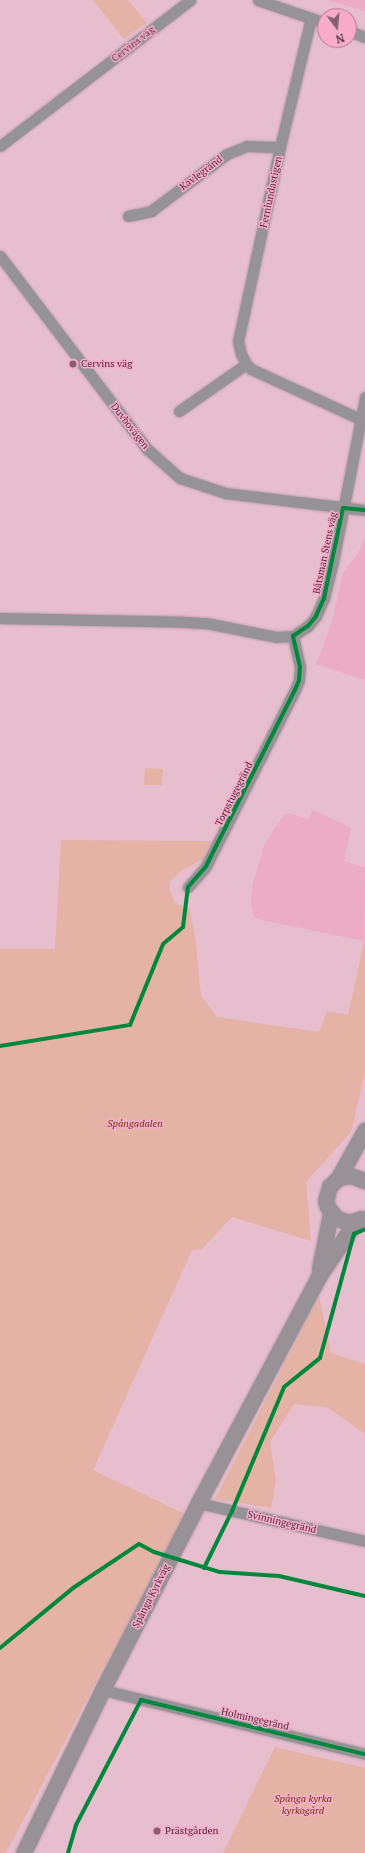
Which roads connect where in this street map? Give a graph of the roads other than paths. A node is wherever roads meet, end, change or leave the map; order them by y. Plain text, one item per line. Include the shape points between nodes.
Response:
1 (190, 0) edge
2 (258, 0) edge
3 (311, 18) junction
4 (317, 20) edge
5 (0, 146) edge
6 (280, 147) junction
7 (128, 216) dead end
8 (0, 256) edge
9 (246, 364) junction
10 (365, 397) edge
11 (179, 411) dead end
12 (360, 419) junction
13 (343, 508) junction
14 (365, 510) edge
15 (0, 618) edge
16 (293, 636) junction
17 (188, 888) dead end
18 (365, 1131) edge
19 (339, 1178) junction
20 (365, 1181) edge
21 (331, 1214) junction
22 (362, 1219) edge
23 (318, 1279) junction
24 (199, 1503) junction
25 (365, 1541) edge
26 (103, 1690) junction
27 (365, 1754) edge
28 (24, 1853) edge

1 - 5 street, Cervins väg
2 - 3 street
3 - 4 street
3 - 6 street, Fernlundastigen
6 - 7 street, Kavlegränd via 247,146 227,154 151,211
6 - 9 street, Fernlundastigen via 238,341
8 - 13 street, Duvbovägen via 147,449 180,478 225,493
9 - 11 street
9 - 12 street via 280,383
10 - 12 street, Båtsman Stens väg
12 - 13 street, Båtsman Stens väg
13 - 14 street, Duvbovägen
13 - 16 street, Båtsman Stens väg via 324,598 308,626
15 - 16 street via 206,623 276,638
16 - 17 street, Torpstugegränd via 300,667 295,690 206,866
18 - 19 street
19 - 20 street via 351,1176
19 - 21 street via 327,1194 326,1201
21 - 22 street via 342,1222
21 - 23 street, Spånga Kyrkväg
22 - 23 street, Spånga Kyrkväg
23 - 24 street, Spånga Kyrkväg
24 - 25 street, Svinningegränd
24 - 26 street, Spånga Kyrkväg
26 - 27 street, Holmingegränd
26 - 28 street, Spånga Kyrkväg

